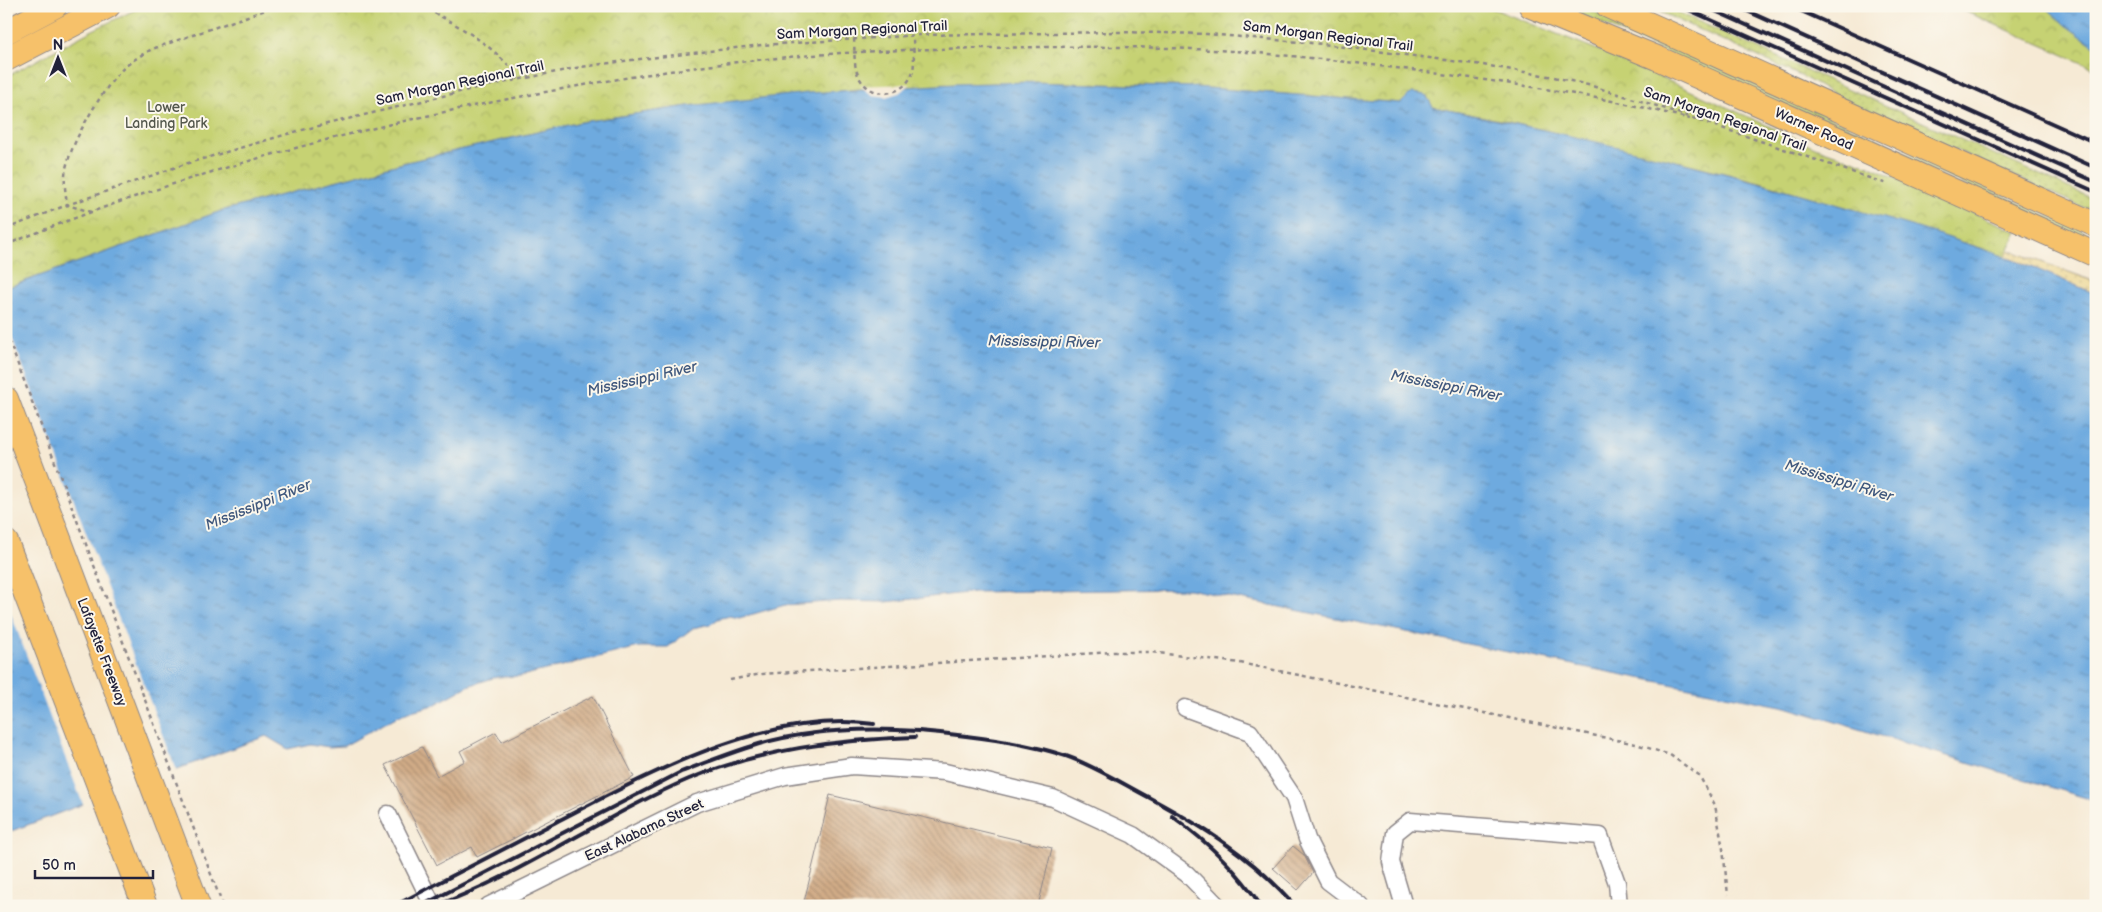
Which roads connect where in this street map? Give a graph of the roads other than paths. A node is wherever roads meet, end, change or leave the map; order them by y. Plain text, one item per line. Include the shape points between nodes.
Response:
1 (55, 6) edge
2 (108, 6) edge
3 (1531, 6) edge
4 (1608, 6) edge
5 (6, 32) edge
6 (6, 59) edge
7 (2096, 225) edge
8 (2096, 255) edge
9 (6, 399) edge
10 (6, 542) edge
11 (1186, 708) dead end
12 (388, 814) dead end
13 (1213, 904) edge
14 (144, 906) edge
15 (198, 906) edge
16 (433, 906) edge
17 (488, 906) edge
18 (1361, 906) edge
19 (1404, 906) edge
20 (1619, 906) edge

1 - 5 highway
2 - 6 highway
3 - 8 highway, Warner Road via 1665,62
4 - 7 highway, Warner Road
9 - 15 highway, Lafayette Freeway
10 - 14 highway
11 - 18 street via 1250,732 1294,798 1308,839 1328,881
12 - 16 street
13 - 17 street, East Alabama Street via 1187,874 1133,835 1053,798 945,772 852,766 785,776 697,803
19 - 20 street via 1391,862 1395,834 1410,821 1600,836 1616,882

